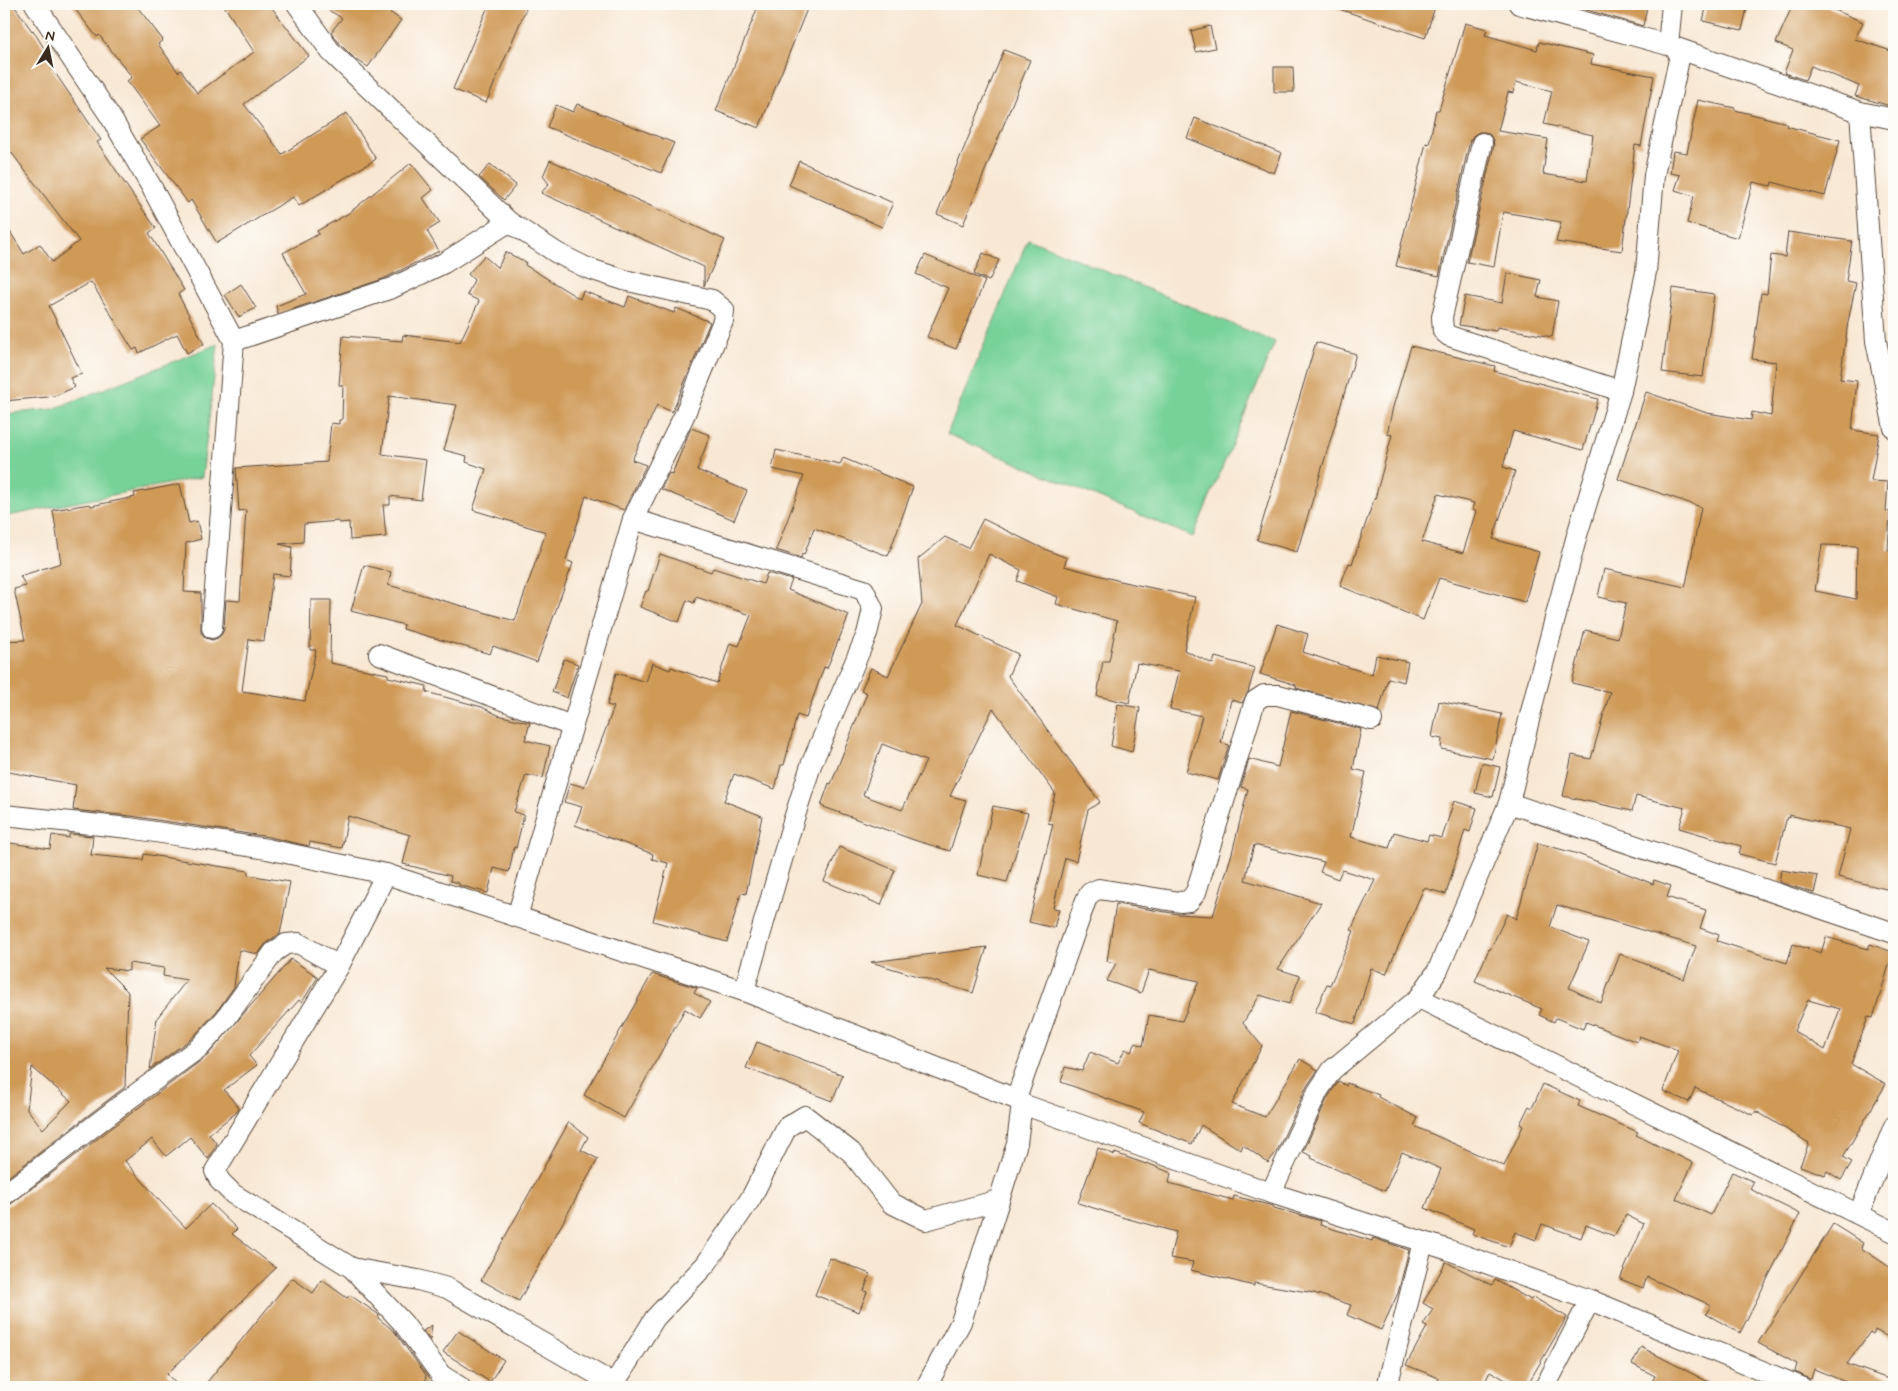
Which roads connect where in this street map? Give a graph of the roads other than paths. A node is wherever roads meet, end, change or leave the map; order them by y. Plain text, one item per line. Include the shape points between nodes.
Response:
1 (35, 4) edge
2 (297, 4) edge
3 (1519, 4) edge
4 (1672, 4) edge
5 (1675, 47) junction
6 (1860, 112) junction
7 (1894, 119) edge
8 (1482, 143) dead end
9 (509, 222) junction
10 (234, 340) junction
11 (1622, 391) junction
12 (1894, 428) edge
13 (633, 520) junction
14 (212, 628) dead end
15 (380, 654) dead end
16 (1372, 720) dead end
17 (572, 726) junction
18 (1509, 803) junction
19 (4, 815) edge
20 (386, 874) junction
21 (517, 916) junction
22 (1894, 933) edge
23 (339, 966) junction
24 (744, 991) junction
25 (1419, 998) junction
26 (1019, 1101) junction
27 (1894, 1126) edge
28 (1272, 1193) junction
29 (4, 1195) edge
30 (999, 1200) junction
31 (1859, 1214) junction
32 (1894, 1232) edge
33 (1423, 1242) junction
34 (352, 1268) junction
35 (1590, 1300) junction
36 (438, 1381) edge
37 (616, 1386) edge
38 (460, 1387) edge
39 (926, 1387) edge
40 (1387, 1387) edge
41 (1545, 1387) edge
42 (1802, 1387) edge

1 - 10 street via 142,170
2 - 9 street via 331,52
3 - 5 street
4 - 5 street
5 - 6 street
5 - 11 street via 1654,175 1646,272
6 - 7 street
6 - 12 street via 1876,341
8 - 11 street via 1442,317 1443,331 1449,336
9 - 10 street via 444,263 392,288
9 - 13 street via 587,268 712,300 724,310 724,321 684,416
10 - 14 street
11 - 18 street via 1577,535
13 - 17 street
13 - 24 street via 864,590 873,609 867,634 811,765
15 - 17 street
16 - 26 street via 1278,695 1264,695 1255,701 1196,892 1189,901 1180,902 1098,889 1090,893
17 - 21 street
18 - 22 street
18 - 25 street via 1438,970
19 - 20 street via 129,828 267,849
20 - 21 street
20 - 23 street
21 - 24 street
23 - 29 street via 298,943 286,944 274,952 200,1048
23 - 34 street via 215,1170 220,1181 233,1194
24 - 26 street
25 - 28 street via 1332,1070 1318,1091
25 - 31 street
26 - 28 street
26 - 30 street via 1017,1143
27 - 31 street
28 - 33 street
30 - 37 street via 926,1220 892,1203 851,1152 805,1116 787,1127 751,1198 706,1264 654,1318
30 - 39 street via 961,1322
31 - 32 street
33 - 35 street
33 - 40 street
34 - 36 street via 403,1323
34 - 37 street via 447,1288
35 - 41 street
35 - 42 street
36 - 38 street

